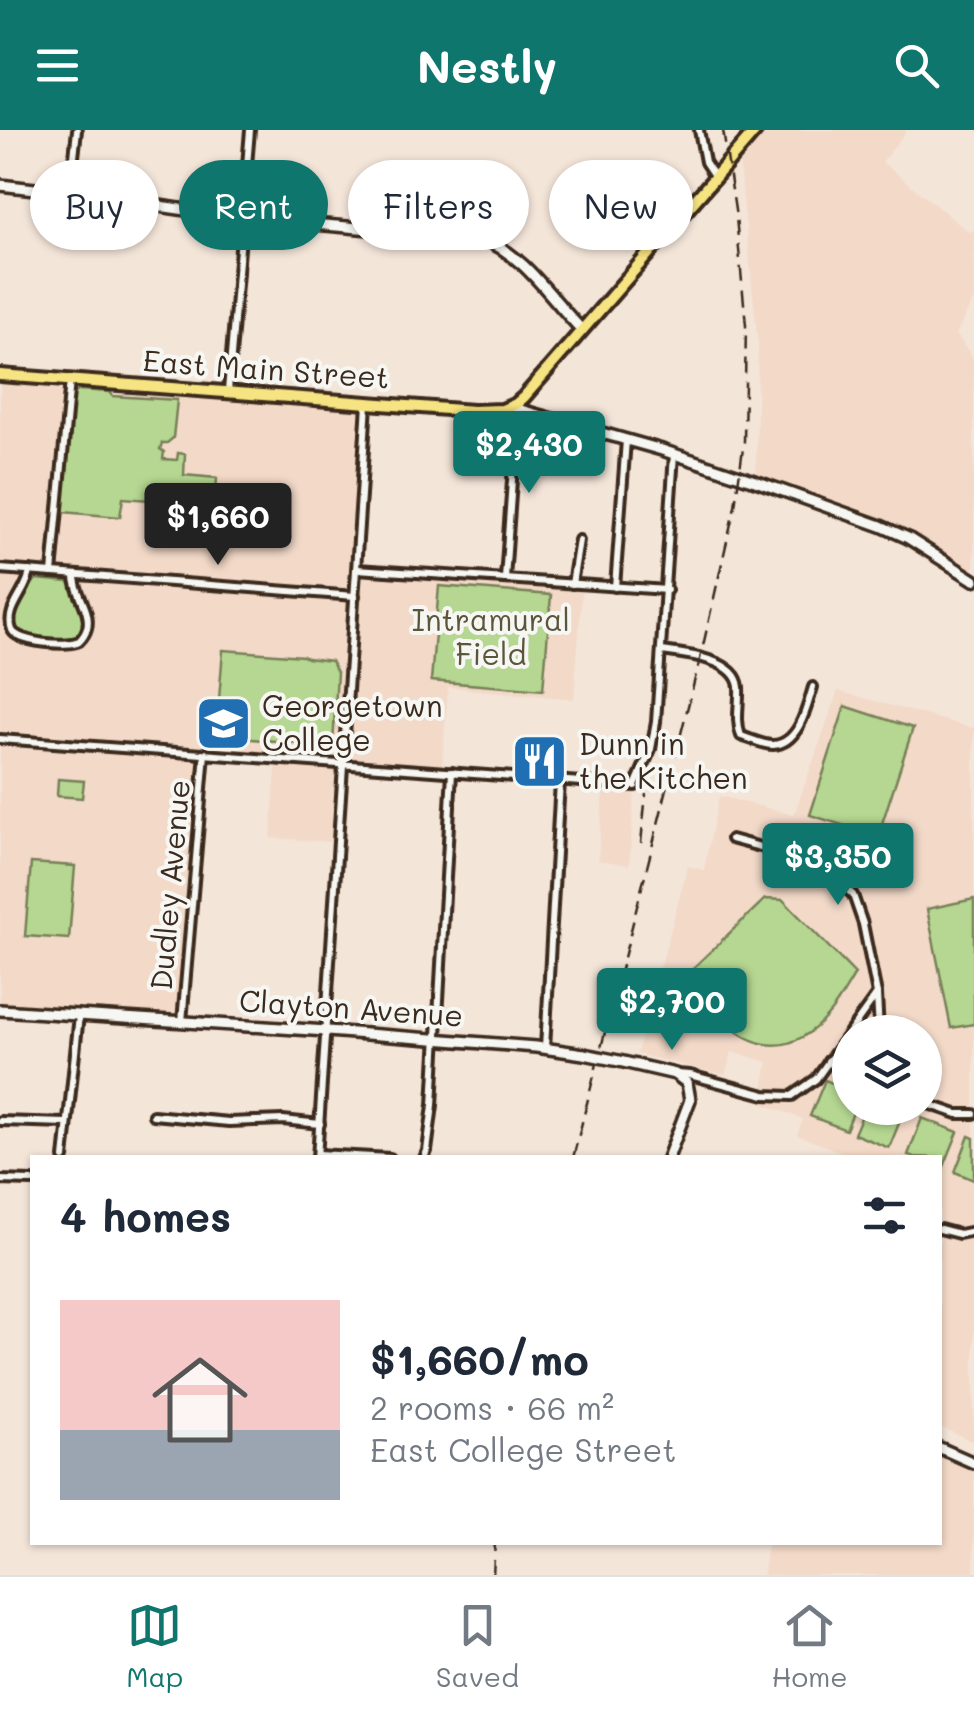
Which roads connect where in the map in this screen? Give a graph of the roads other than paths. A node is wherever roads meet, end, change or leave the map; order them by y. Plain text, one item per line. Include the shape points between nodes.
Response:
1 (77, 130) edge
2 (250, 130) edge
3 (700, 130) edge
4 (756, 130) edge
5 (74, 160) edge
6 (248, 160) edge
7 (715, 177) junction
8 (0, 185) edge
9 (30, 188) edge
10 (328, 225) edge
11 (240, 250) edge
12 (582, 330) junction
13 (0, 375) edge
14 (70, 380) junction
15 (228, 392) junction
16 (367, 402) junction
17 (514, 408) junction
18 (626, 440) junction
19 (674, 454) junction
20 (580, 540) dead end
21 (0, 569) edge
22 (357, 569) junction
23 (30, 572) junction
24 (52, 573) junction
25 (75, 575) junction
26 (505, 579) junction
27 (974, 580) edge
28 (572, 584) junction
29 (615, 587) junction
30 (667, 590) junction
31 (355, 596) junction
32 (661, 651) junction
33 (813, 687) dead end
34 (0, 739) edge
35 (205, 753) junction
36 (344, 764) junction
37 (452, 772) junction
38 (560, 781) junction
39 (731, 838) dead end
40 (878, 994) junction
41 (0, 1010) edge
42 (79, 1015) junction
43 (879, 1015) edge
44 (182, 1022) junction
45 (327, 1030) junction
46 (436, 1040) junction
47 (545, 1048) junction
48 (828, 1062) junction
49 (832, 1064) edge
50 (676, 1074) junction
51 (942, 1109) edge
52 (974, 1114) edge
53 (152, 1116) dead end
54 (0, 1121) edge
55 (67, 1123) junction
56 (320, 1124) junction
57 (64, 1155) edge
58 (318, 1155) edge
59 (425, 1155) edge
60 (669, 1155) edge
61 (0, 1180) edge
62 (30, 1181) edge
63 (942, 1230) edge
64 (974, 1231) edge
65 (942, 1449) edge
66 (974, 1463) edge

1 - 5 street
2 - 6 street
3 - 7 street
4 - 7 main road
7 - 12 main road
8 - 9 street
10 - 12 street via 483,238 516,258
11 - 15 street
12 - 17 main road
13 - 14 main road, East Main Street
14 - 15 main road, East Main Street
14 - 24 street
15 - 16 main road, East Main Street
16 - 17 main road, East Main Street
16 - 22 street
17 - 18 street, East Main Street
17 - 26 street
18 - 19 street, East Main Street
18 - 29 street
19 - 27 street, East Main Street via 889,529
19 - 30 street
20 - 28 street
21 - 23 street
22 - 26 street
22 - 31 street
23 - 24 street
23 - 25 street via 12,612 14,633 68,644 84,635 88,619
24 - 25 street
25 - 31 street
26 - 28 street
28 - 29 street
29 - 30 street
30 - 32 street
31 - 36 street
32 - 33 street via 705,657 727,668 739,687 742,736 770,746 794,733
32 - 38 street via 651,749 635,786
34 - 35 street
35 - 36 street
35 - 44 street, Dudley Avenue
36 - 37 street
36 - 45 street
37 - 38 street
37 - 46 street
38 - 47 street
39 - 40 street via 819,862 853,896
40 - 43 street
40 - 48 street
41 - 42 street, Clayton Avenue
42 - 44 street, Clayton Avenue
42 - 55 street
44 - 45 street, Clayton Avenue
45 - 46 street, Clayton Avenue
45 - 56 street
46 - 47 street, Clayton Avenue
46 - 59 street
47 - 50 street, Clayton Avenue, bridge
48 - 49 street
48 - 50 street via 801,1092 782,1097
50 - 60 street via 690,1100
51 - 52 street
53 - 56 street
54 - 55 street
55 - 57 street
56 - 58 street
61 - 62 street
63 - 64 street
65 - 66 street

